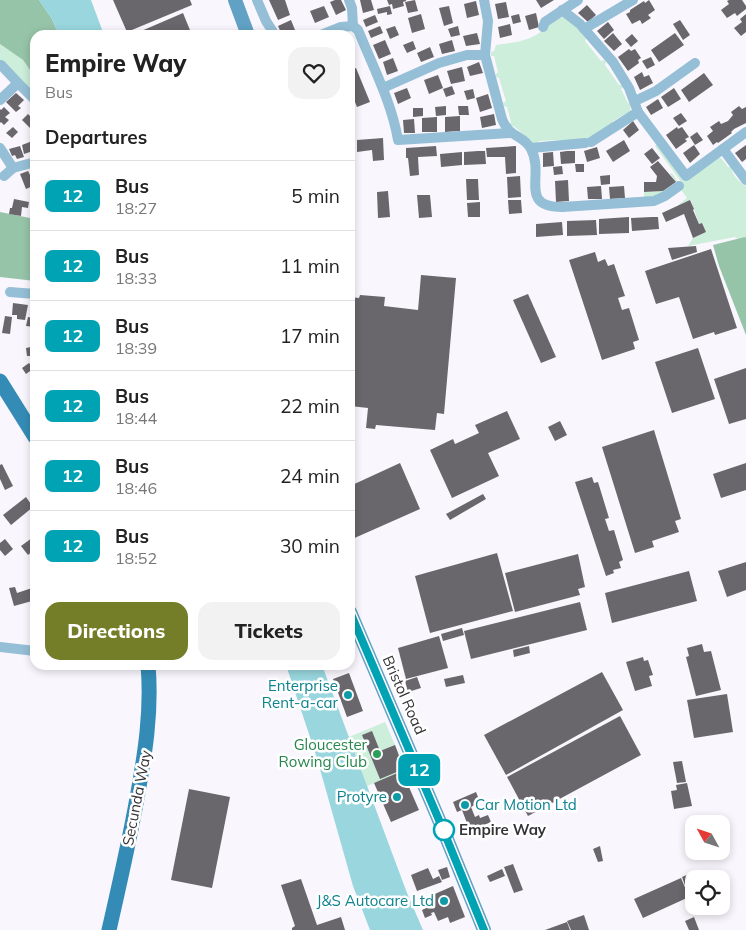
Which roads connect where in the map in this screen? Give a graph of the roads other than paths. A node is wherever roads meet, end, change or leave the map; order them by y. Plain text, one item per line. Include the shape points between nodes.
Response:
1 (234, 0) edge
2 (257, 0) edge
3 (349, 0) edge
4 (484, 0) edge
5 (578, 0) edge
6 (633, 0) edge
7 (562, 10) junction
8 (353, 26) junction
9 (543, 27) dead end
10 (584, 29) junction
11 (246, 30) edge
12 (272, 30) edge
13 (333, 30) edge
14 (485, 55) junction
15 (695, 63) dead end
16 (1, 65) edge
17 (18, 83) junction
18 (383, 88) junction
19 (30, 95) edge
20 (0, 100) edge
21 (635, 101) junction
22 (638, 112) junction
23 (746, 132) edge
24 (510, 133) junction
25 (0, 148) edge
26 (531, 148) junction
27 (723, 149) junction
28 (30, 163) edge
29 (13, 168) junction
30 (4, 176) dead end
31 (746, 180) edge
32 (679, 186) dead end
33 (10, 292) dead end
34 (30, 294) edge
35 (0, 381) edge
36 (30, 429) edge
37 (355, 624) edge
38 (0, 647) edge
39 (30, 650) edge
40 (149, 670) edge
41 (109, 930) edge
42 (484, 930) edge

1 - 11 street
2 - 12 street
3 - 8 street
4 - 14 street via 488,21
5 - 7 street
6 - 10 street
7 - 9 street
7 - 10 street
8 - 13 street
8 - 18 street via 358,30
10 - 21 street via 613,62
14 - 18 street via 467,55 439,63
14 - 24 street via 502,119
15 - 21 street via 656,91
16 - 17 street
17 - 19 street
17 - 20 street
18 - 24 street via 398,140
21 - 22 street
22 - 26 street via 588,142
22 - 27 street via 686,176
23 - 27 street
24 - 26 street
25 - 29 street
26 - 32 street via 535,158 537,197 541,204 549,207 654,201
27 - 31 street
28 - 29 street
29 - 30 street
33 - 34 street
35 - 36 main road
37 - 42 street, Bristol Road
38 - 39 street
40 - 41 main road, Secunda Way via 151,694 147,746

